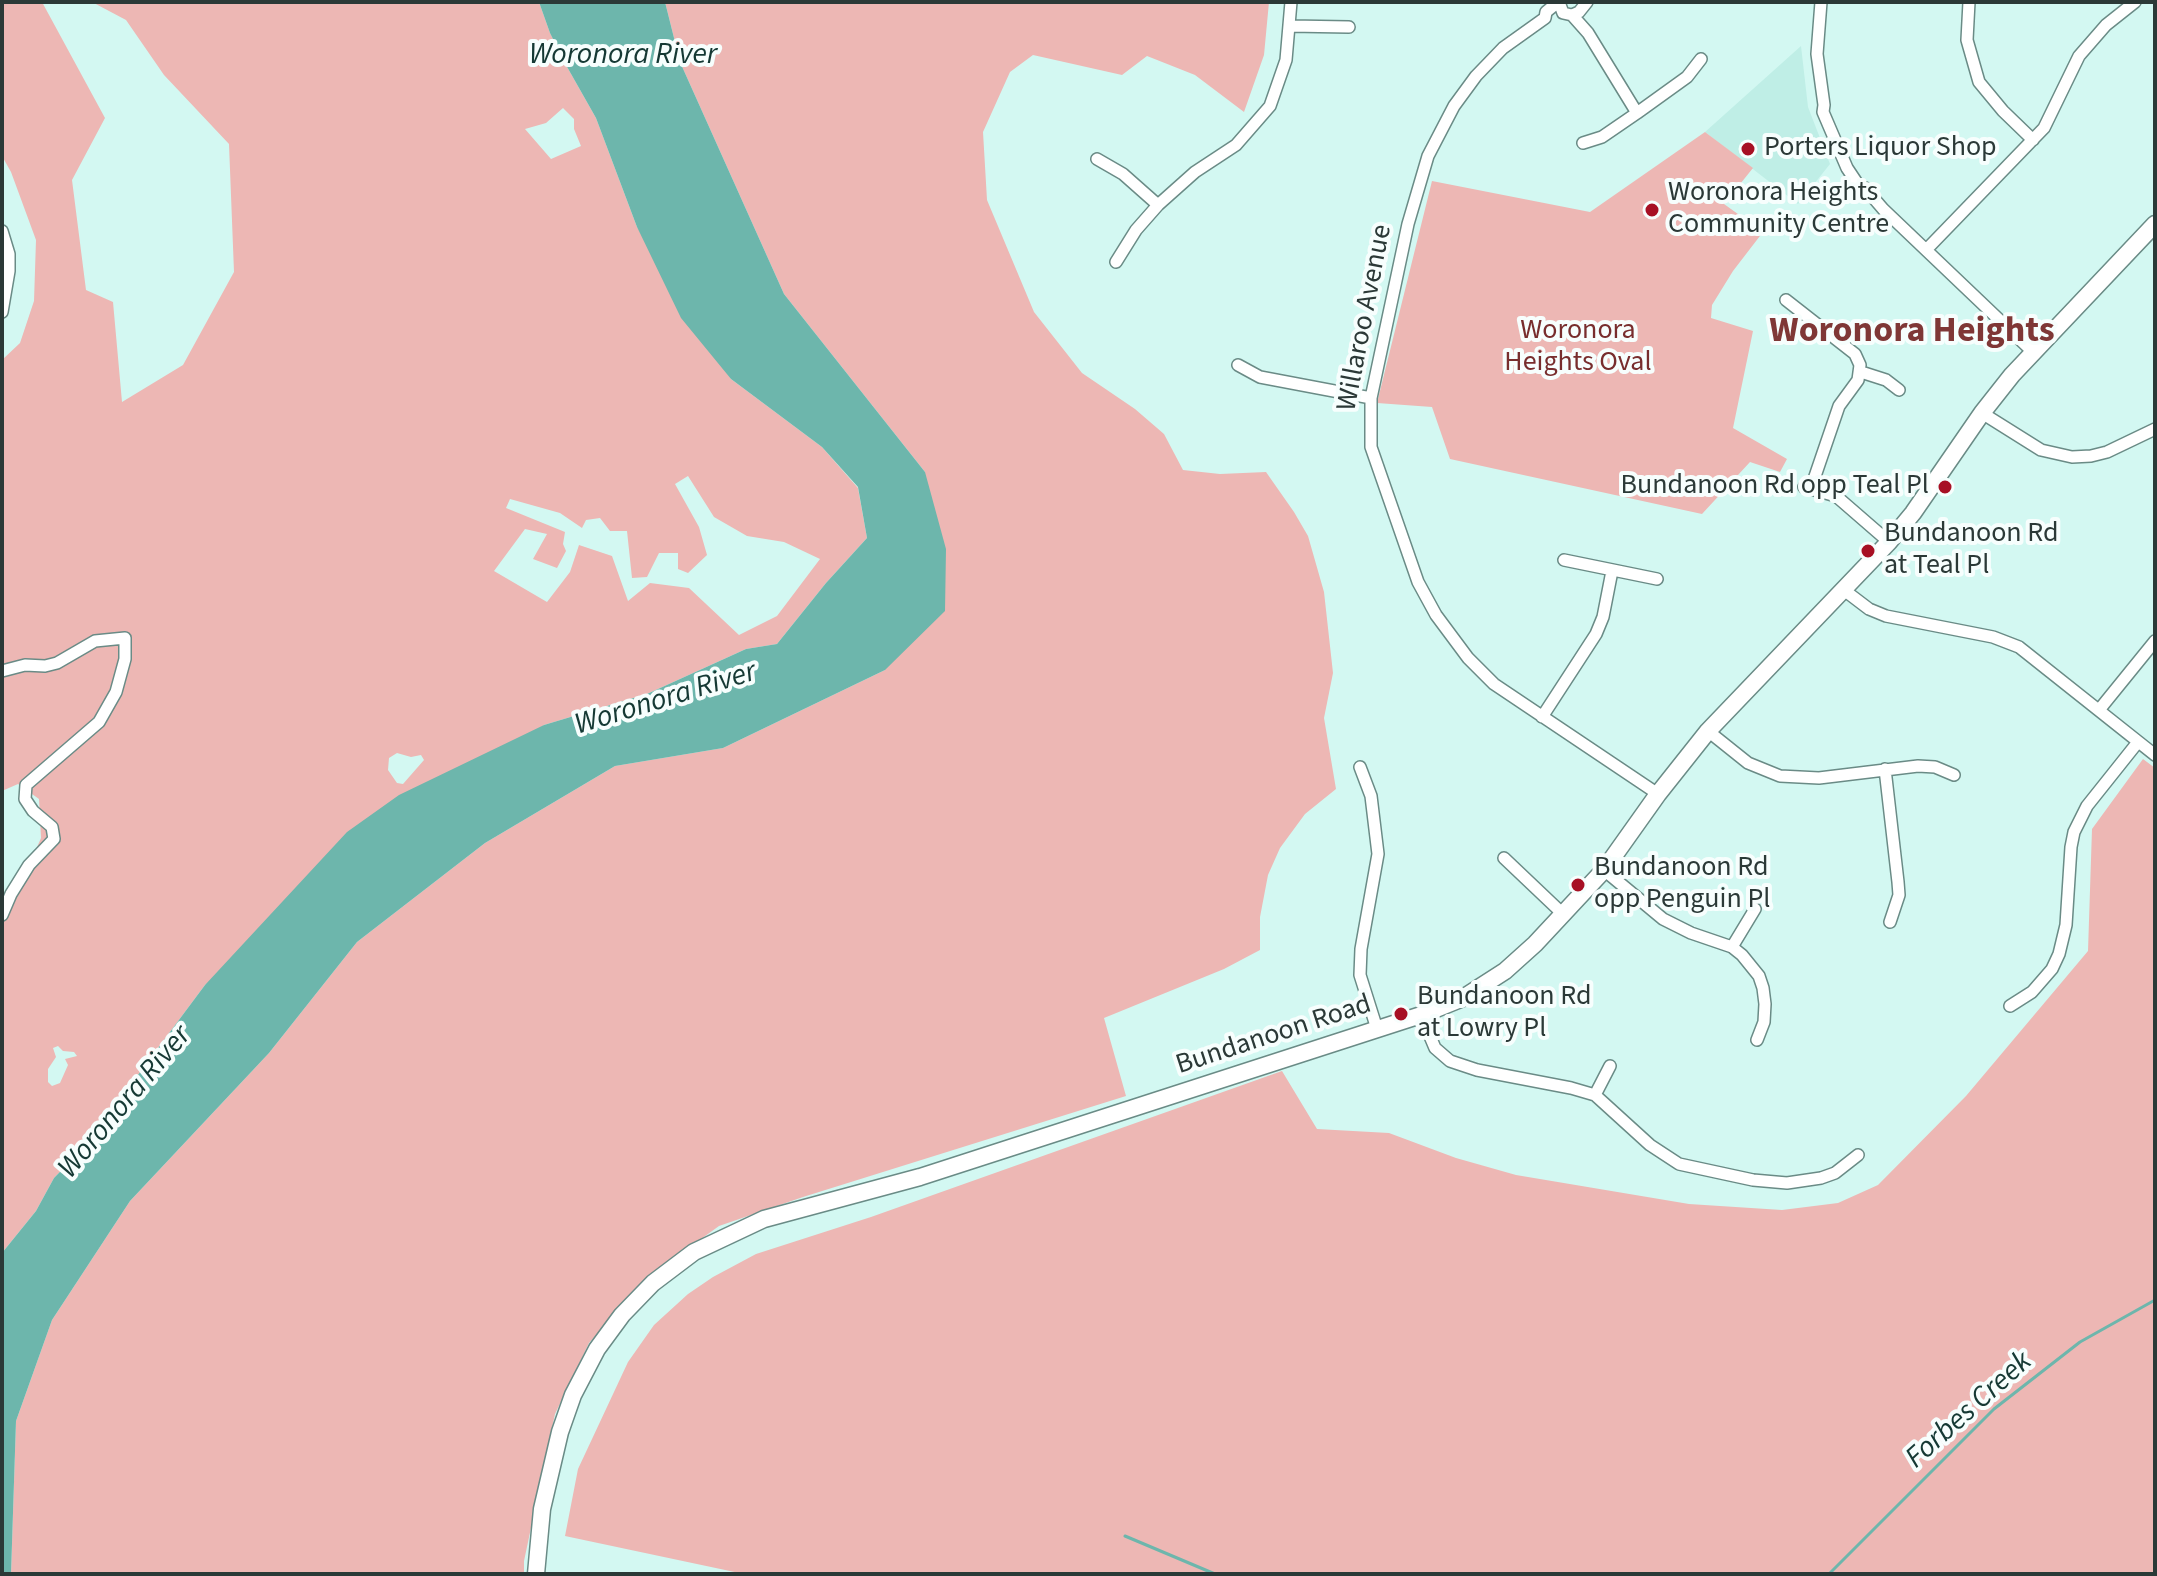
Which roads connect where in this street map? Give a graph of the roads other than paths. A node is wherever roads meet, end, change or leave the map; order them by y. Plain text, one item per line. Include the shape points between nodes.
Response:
1 (1291, 2) edge
2 (1559, 2) edge
3 (1821, 2) edge
4 (1969, 2) edge
5 (2135, 2) edge
6 (1578, 8) edge
7 (1545, 18) junction
8 (1290, 26) junction
9 (1349, 27) dead end
10 (1701, 59) dead end
11 (1637, 113) junction
12 (2033, 140) junction
13 (1583, 143) dead end
14 (1097, 159) dead end
15 (1158, 205) junction
16 (2155, 224) edge
17 (2, 231) edge
18 (1926, 250) junction
19 (1116, 262) dead end
20 (1786, 300) dead end
21 (2, 312) edge
22 (2033, 352) junction
23 (1238, 365) dead end
24 (1861, 372) junction
25 (1899, 390) dead end
26 (1371, 398) junction
27 (1982, 413) junction
28 (2155, 429) edge
29 (1889, 542) junction
30 (1564, 560) dead end
31 (1612, 571) junction
32 (1657, 579) dead end
33 (1844, 590) junction
34 (2155, 641) edge
35 (2, 671) edge
36 (2099, 710) junction
37 (1542, 717) junction
38 (1708, 731) junction
39 (2138, 742) junction
40 (2155, 755) edge
41 (1360, 767) dead end
42 (1885, 769) junction
43 (1954, 775) dead end
44 (1658, 794) junction
45 (1504, 858) dead end
46 (1604, 870) junction
47 (1755, 909) dead end
48 (2, 915) edge
49 (1564, 915) junction
50 (1890, 922) dead end
51 (1732, 947) junction
52 (2010, 1006) dead end
53 (1421, 1015) junction
54 (1377, 1029) junction
55 (1757, 1040) dead end
56 (1610, 1066) dead end
57 (1595, 1095) junction
58 (1858, 1155) dead end
59 (536, 1574) edge

1 - 8 street
2 - 6 street via 1561,10
2 - 7 street, Willaroo Avenue
3 - 18 street via 1817,54 1824,105 1865,188
4 - 12 street via 1967,40 1979,82
5 - 12 street via 2079,56 2051,118
6 - 7 street, Willaroo Avenue
6 - 11 street
7 - 26 street, Willaroo Avenue via 1503,48 1476,76 1428,156
8 - 9 street
8 - 15 street via 1283,76 1260,120
10 - 11 street via 1687,77
11 - 13 street
12 - 18 street
14 - 15 street
15 - 19 street
16 - 22 street, Bundanoon Road
17 - 21 street via 9,254
18 - 22 street
20 - 24 street via 1855,354
22 - 27 street, Bundanoon Road
23 - 26 street via 1260,377
24 - 25 street
24 - 29 street via 1839,406 1807,488 1836,496
26 - 37 street, Willaroo Avenue via 1376,463 1426,598 1481,672
27 - 28 street via 2041,450 2072,457 2107,452
27 - 29 street, Bundanoon Road
29 - 33 street, Bundanoon Road
30 - 31 street
31 - 32 street
31 - 37 street via 1596,634
33 - 36 street via 1886,616 2019,647
33 - 38 street, Bundanoon Road
34 - 36 street
35 - 48 street via 57,663 95,641 125,638 116,692 99,722 26,785 25,799 52,827 54,839 29,865
36 - 39 street
37 - 44 street, Willaroo Avenue
38 - 42 street via 1748,763 1780,776 1819,778
38 - 44 street, Bundanoon Road
39 - 40 street
39 - 52 street via 2087,806 2074,832 2066,925 2052,969 2032,992
41 - 54 street via 1371,796 1378,854 1360,975
42 - 43 street via 1935,767
42 - 50 street via 1899,895
44 - 46 street, Bundanoon Road
45 - 49 street
46 - 49 street, Bundanoon Road
46 - 51 street via 1663,919
47 - 51 street
49 - 53 street, Bundanoon Road via 1492,981
51 - 55 street via 1752,966 1763,988 1764,1022
53 - 54 street, Bundanoon Road
53 - 57 street via 1435,1048 1450,1061
54 - 59 street, Bundanoon Road via 920,1177 764,1219 694,1252 634,1302 585,1370 553,1457 538,1529
56 - 57 street
57 - 58 street via 1662,1154 1692,1167 1787,1183 1835,1173

